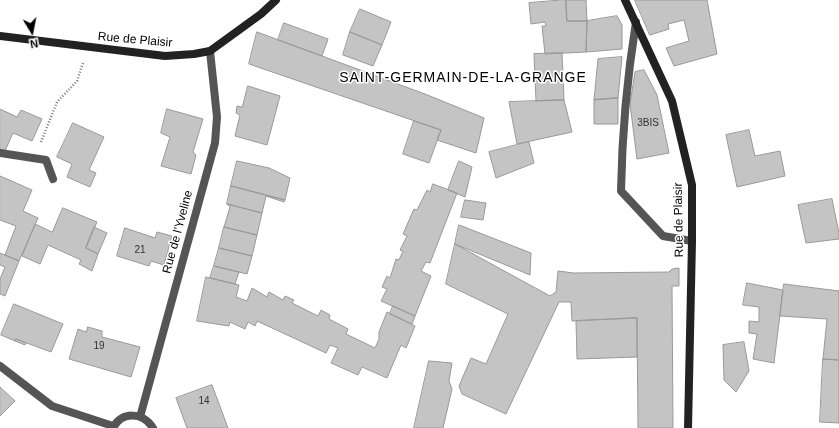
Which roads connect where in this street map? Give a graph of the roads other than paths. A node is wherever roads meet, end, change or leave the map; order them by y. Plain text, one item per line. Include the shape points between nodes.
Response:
1 (276, 0) edge
2 (625, 0) edge
3 (636, 22) junction
4 (0, 36) edge
5 (210, 51) junction
6 (0, 153) edge
7 (53, 179) dead end
8 (692, 241) junction
9 (0, 366) edge
10 (140, 417) junction
11 (113, 427) edge
12 (152, 428) edge
13 (688, 428) edge

1 - 5 street, Rue de Plaisir
2 - 3 street, Rue de Plaisir
3 - 8 street, Rue de Plaisir via 672,101 692,185
3 - 8 street via 629,63 621,191 663,236
4 - 5 street, Rue de Plaisir via 165,56
5 - 10 street, Rue de l'Yveline via 217,117 215,143
6 - 7 street via 46,160
8 - 13 street, Rue de Plaisir
9 - 11 street via 52,406
10 - 11 street via 123,417
10 - 12 street via 149,422

